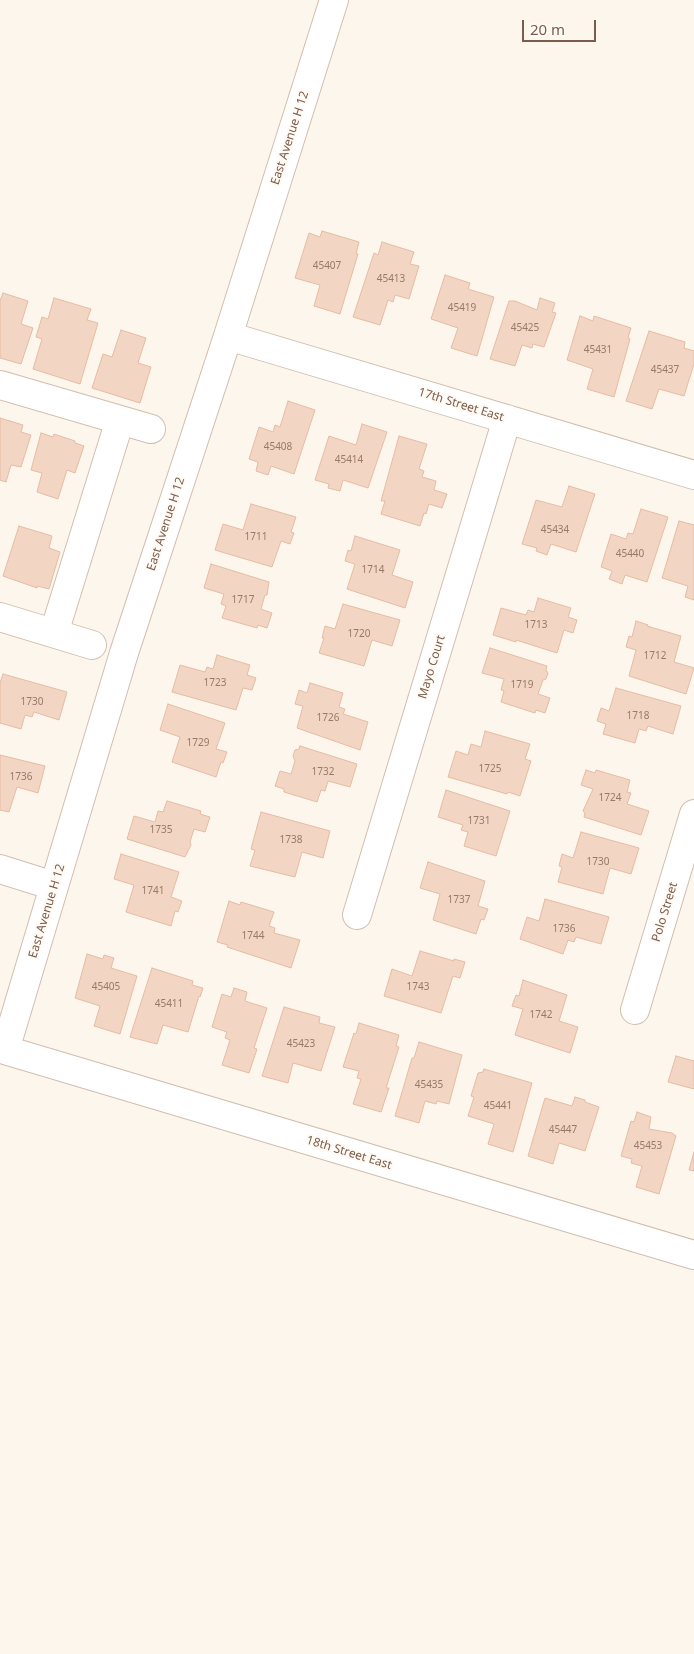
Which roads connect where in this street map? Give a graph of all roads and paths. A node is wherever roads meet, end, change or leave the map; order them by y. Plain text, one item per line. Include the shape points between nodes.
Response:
1 (334, 0) edge
2 (228, 336) junction
3 (0, 385) edge
4 (507, 419) junction
5 (120, 420) junction
6 (151, 429) dead end
7 (694, 475) edge
8 (0, 617) edge
9 (54, 633) junction
10 (92, 645) dead end
11 (694, 814) edge
12 (0, 870) edge
13 (54, 886) junction
14 (356, 915) dead end
15 (635, 1010) dead end
16 (4, 1050) joint
17 (694, 1255) edge

1 - 2 street, East Avenue H 12
2 - 4 street, 17th Street East
2 - 13 street, East Avenue H 12 via 124,653
3 - 5 street
4 - 7 street, 17th Street East
4 - 14 street, Mayo Court
5 - 6 street
5 - 9 street
8 - 9 street
9 - 10 street
11 - 15 street, Polo Street
12 - 13 street
13 - 16 street, East Avenue H 12
16 - 17 street, 18th Street East

